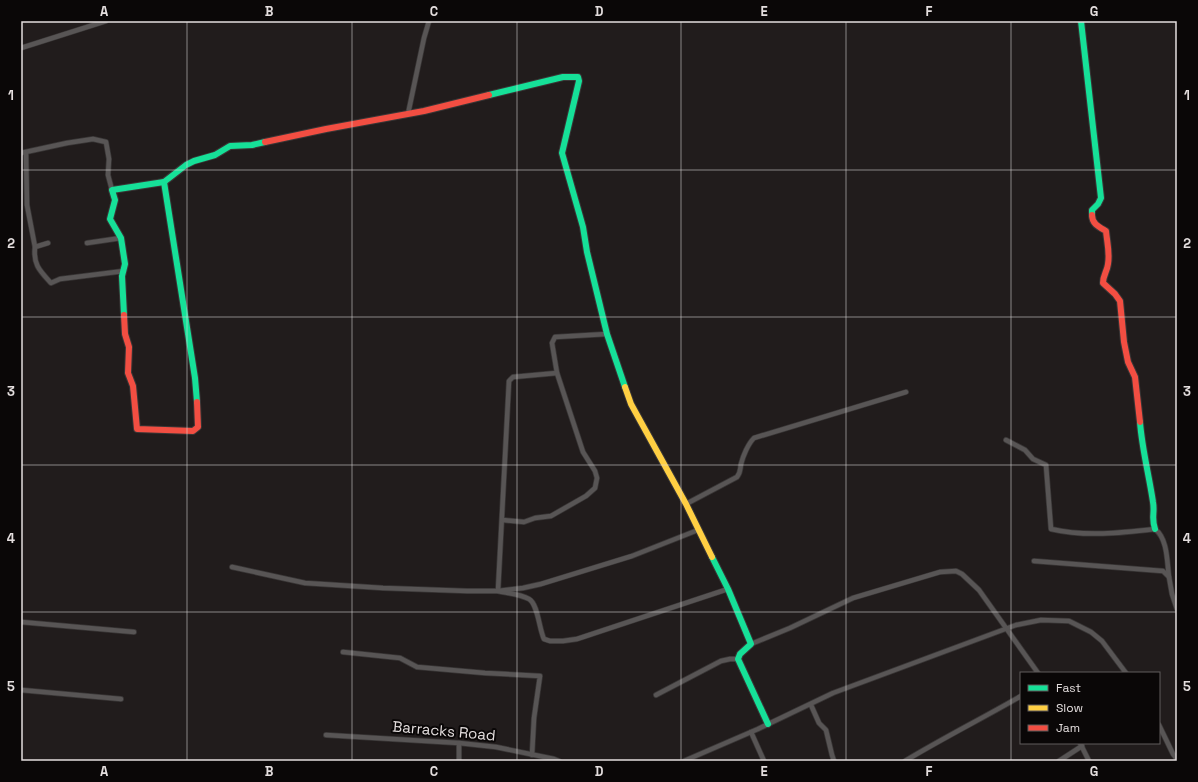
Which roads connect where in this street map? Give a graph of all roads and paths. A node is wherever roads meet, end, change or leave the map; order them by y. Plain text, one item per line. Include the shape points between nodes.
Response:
1 (106, 21) edge
2 (429, 21) edge
3 (1081, 21) edge
4 (21, 48) edge
5 (408, 114) junction
6 (24, 153) edge
7 (164, 182) junction
8 (112, 190) junction
9 (121, 238) junction
10 (87, 243) dead end
11 (48, 244) dead end
12 (35, 247) junction
13 (124, 271) junction
14 (607, 334) junction
15 (557, 373) junction
16 (906, 392) dead end
17 (1006, 440) dead end
18 (686, 504) junction
19 (503, 520) junction
20 (1155, 529) junction
21 (698, 530) junction
22 (1034, 562) dead end
23 (232, 567) dead end
24 (1169, 578) junction
25 (728, 589) junction
26 (498, 591) junction
27 (1177, 609) edge
28 (21, 622) edge
29 (1007, 629) junction
30 (134, 632) dead end
31 (752, 644) junction
32 (342, 652) dead end
33 (738, 659) junction
34 (1036, 672) edge
35 (1125, 672) edge
36 (21, 690) edge
37 (656, 695) dead end
38 (1020, 697) edge
39 (121, 699) dead end
40 (811, 704) junction
41 (768, 724) junction
42 (1160, 727) edge
43 (751, 732) junction
44 (326, 734) dead end
45 (459, 743) junction
46 (1081, 745) edge
47 (532, 754) junction
48 (1177, 759) edge
49 (459, 761) edge
50 (559, 761) edge
51 (684, 761) edge
52 (764, 761) edge
53 (834, 761) edge
54 (905, 761) edge
55 (1059, 761) edge
56 (1089, 761) edge

1 - 4 street
2 - 5 street
3 - 20 street via 1101,198 1092,210 1092,219 1097,226 1106,231 1109,266 1103,276 1103,284 1120,301 1124,342 1128,362 1135,377
5 - 7 street via 252,145 230,146 215,155 186,165
5 - 14 street via 563,77 578,78 562,154 583,227
6 - 8 street via 93,139 106,142 109,158 108,175
6 - 12 street via 27,205
7 - 8 street
7 - 13 street via 198,402 198,424 197,429 193,431 137,429 133,386 128,373 129,347 125,334 123,307
8 - 9 street via 114,200 110,220
9 - 10 street
9 - 13 street
11 - 12 street
12 - 13 street via 34,256 38,268 51,283 67,278
14 - 15 street via 555,337 552,343
14 - 18 street via 631,404
15 - 19 street via 513,378 510,381
15 - 19 street via 583,452 597,478 595,488 551,516 524,522
16 - 18 street via 754,438 750,442 737,476
17 - 20 street via 1046,465 1051,529 1097,534
18 - 21 street
19 - 26 street
20 - 24 street via 1163,540
21 - 25 street
21 - 26 street via 632,556 548,582
22 - 24 street via 1163,571
23 - 26 street via 305,583
24 - 27 street
25 - 26 street via 649,616 563,641 544,639 536,607 530,599
25 - 31 street
28 - 30 street
29 - 31 street via 979,590 962,574 949,570 854,598
29 - 34 street
29 - 35 street via 1041,620 1070,621 1102,641
29 - 40 street via 833,693
31 - 33 street
32 - 47 street via 400,658 417,667 540,676
33 - 37 street via 721,661
33 - 41 street
36 - 39 street
38 - 54 street
40 - 41 street
40 - 53 street via 819,723 826,730
41 - 43 street
42 - 48 street
43 - 51 street
43 - 52 street
44 - 45 street, Barracks Road
45 - 47 street, Barracks Road
45 - 49 street
46 - 55 street
46 - 56 street
47 - 50 street, Barracks Road

